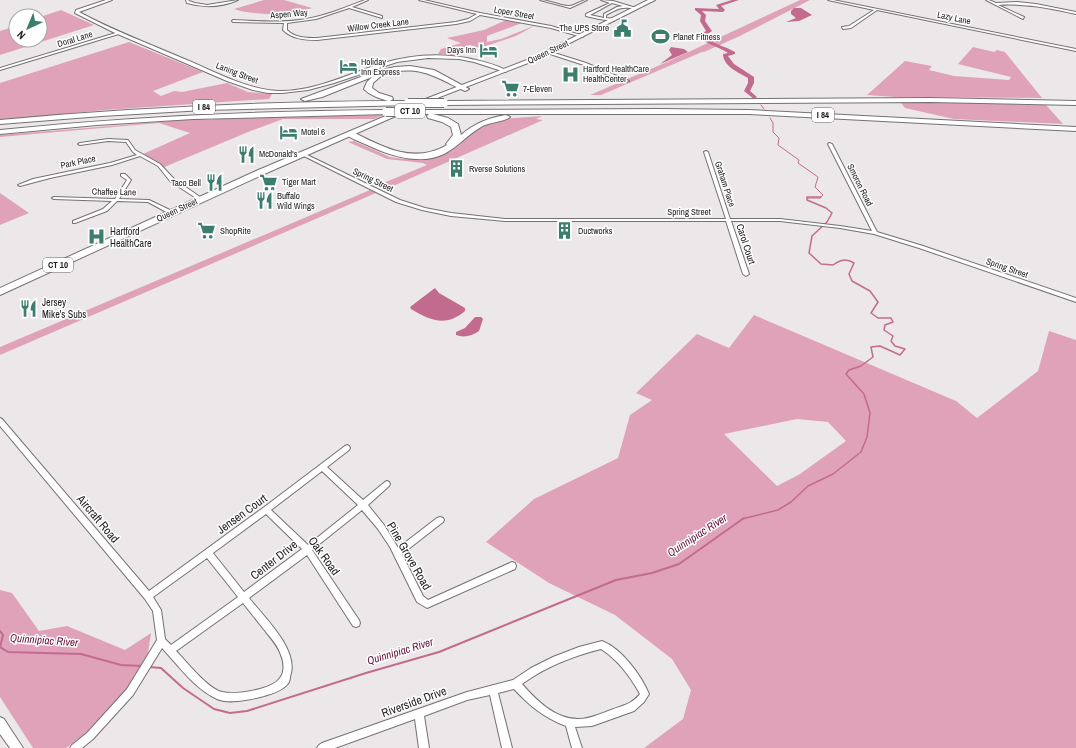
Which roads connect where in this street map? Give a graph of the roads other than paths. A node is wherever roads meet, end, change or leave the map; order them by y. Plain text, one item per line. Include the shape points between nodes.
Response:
1 (110, 0) edge
2 (188, 0) edge
3 (237, 0) edge
4 (367, 0) edge
5 (420, 0) edge
6 (541, 0) edge
7 (586, 0) edge
8 (602, 0) edge
9 (652, 0) edge
10 (829, 0) edge
11 (987, 0) edge
12 (613, 2) junction
13 (996, 4) junction
14 (627, 6) junction
15 (348, 7) junction
16 (635, 8) junction
17 (877, 9) junction
18 (1076, 13) edge
19 (480, 14) junction
20 (381, 17) dead end
21 (605, 18) junction
22 (1023, 18) dead end
23 (233, 20) dead end
24 (614, 20) junction
25 (286, 22) junction
26 (843, 28) dead end
27 (119, 33) junction
28 (582, 36) junction
29 (1076, 50) edge
30 (548, 52) junction
31 (0, 69) edge
32 (505, 71) junction
33 (627, 82) dead end
34 (462, 88) junction
35 (410, 102) junction
36 (1076, 103) edge
37 (108, 113) junction
38 (418, 113) junction
39 (540, 113) junction
40 (0, 122) edge
41 (1076, 129) edge
42 (0, 132) edge
43 (353, 133) junction
44 (80, 144) dead end
45 (830, 144) dead end
46 (706, 152) dead end
47 (302, 154) junction
48 (140, 155) junction
49 (123, 175) dead end
50 (20, 185) dead end
51 (54, 198) dead end
52 (201, 199) junction
53 (117, 200) junction
54 (172, 212) junction
55 (729, 220) junction
56 (75, 222) dead end
57 (876, 233) junction
58 (746, 274) dead end
59 (0, 292) edge
60 (1076, 300) edge
61 (0, 420) edge
62 (347, 448) dead end
63 (323, 467) junction
64 (387, 484) dead end
65 (362, 505) junction
66 (266, 510) junction
67 (440, 520) dead end
68 (307, 549) junction
69 (208, 553) junction
70 (397, 553) junction
71 (512, 566) dead end
72 (148, 596) junction
73 (244, 597) junction
74 (356, 623) dead end
75 (161, 641) junction
76 (171, 650) junction
77 (516, 684) junction
78 (493, 690) junction
79 (419, 713) junction
80 (569, 722) junction
81 (0, 723) edge
82 (4, 736) edge
83 (336, 745) edge
84 (16, 748) edge
85 (75, 748) edge
86 (322, 748) edge
87 (424, 748) edge
88 (507, 748) edge
89 (577, 748) edge

1 - 27 street, Laning Street via 77,13
2 - 3 street via 206,7
4 - 15 street, Aspen Way
5 - 19 street, Loper Street
6 - 7 street via 570,7
8 - 12 street
9 - 16 highway, Queen Street / CT 10
10 - 17 street, Lazy Lane
11 - 13 street
12 - 14 street
12 - 21 street via 587,15
13 - 18 street via 1033,3
13 - 22 street
14 - 16 street
14 - 21 street via 605,15
15 - 20 street
15 - 25 street, Aspen Way via 317,18
16 - 24 highway, Queen Street / CT 10
17 - 26 street via 850,27
17 - 29 street, Lazy Lane
19 - 25 street, Willow Creek Lane via 455,23 319,39 290,35 286,30
19 - 28 street, Loper Street via 550,27
21 - 24 street
23 - 25 street, Aspen Way
24 - 28 highway, Queen Street / CT 10
27 - 31 street, Doral Lane
27 - 32 street, Laning Street via 242,85 263,91 288,92 314,88 384,64 423,57 464,58
28 - 30 highway, Queen Street / CT 10
30 - 32 highway, Queen Street / CT 10
30 - 33 street
32 - 34 highway, Queen Street / CT 10
34 - 35 highway via 424,72 411,70 384,73 368,84 370,91 376,95
34 - 37 highway via 427,70 401,68 382,72 324,94 301,99
34 - 43 highway, Queen Street / CT 10
35 - 36 highway, I 84, bridge via 938,100
35 - 37 highway, I 84 via 234,106
37 - 40 highway, I 84
38 - 39 highway
38 - 42 highway, I 84, bridge via 185,116
38 - 43 highway via 448,121 456,129 456,137 440,150 409,154
39 - 41 highway, I 84 via 778,113
39 - 43 highway via 488,121 473,128 450,148 420,156 390,153
43 - 47 highway, Queen Street / CT 10
44 - 48 street via 122,140 127,141
45 - 57 street, Smoron Road
46 - 55 street, Graham Place
47 - 52 highway, Queen Street / CT 10
47 - 55 street, Spring Street via 398,200 453,215 510,220
48 - 50 street, Park Place
48 - 52 street via 159,165 172,180
49 - 53 street via 129,180
51 - 53 street, Chaffee Lane
52 - 54 highway, Queen Street / CT 10
53 - 54 street, Chaffee Lane via 149,201
53 - 56 street via 105,210
54 - 59 highway, Queen Street / CT 10
55 - 57 street, Spring Street via 780,220
55 - 58 street, Carol Court
57 - 60 street, Spring Street
61 - 72 street, Aircraft Road
62 - 63 street, Jensen Court
63 - 65 street, Pine Grove Road
63 - 66 street, Jensen Court
64 - 65 street, Center Drive
65 - 68 street, Center Drive
65 - 70 street, Pine Grove Road via 380,526
66 - 68 street, Oak Road
66 - 69 street, Jensen Court
67 - 70 street
68 - 73 street, Center Drive
68 - 74 street, Oak Road
69 - 72 street, Jensen Court
69 - 73 street
70 - 71 street, Pine Grove Road via 420,599 427,604
72 - 75 street, Aircraft Road via 157,610
73 - 76 street, Center Drive
73 - 76 street via 280,643 286,655 288,666 285,680 280,685 243,697 220,696 202,686
75 - 76 street
75 - 85 street via 130,692 90,736
77 - 78 street, Riverside Drive
77 - 80 street via 531,700 556,718
77 - 80 street via 529,672 586,648 602,645 613,651 634,673 646,694 637,706 588,722
78 - 79 street, Riverside Drive
78 - 88 street
79 - 83 street, Riverside Drive
79 - 87 street
80 - 89 street
81 - 82 street
82 - 84 street
83 - 86 street, Riverside Drive

